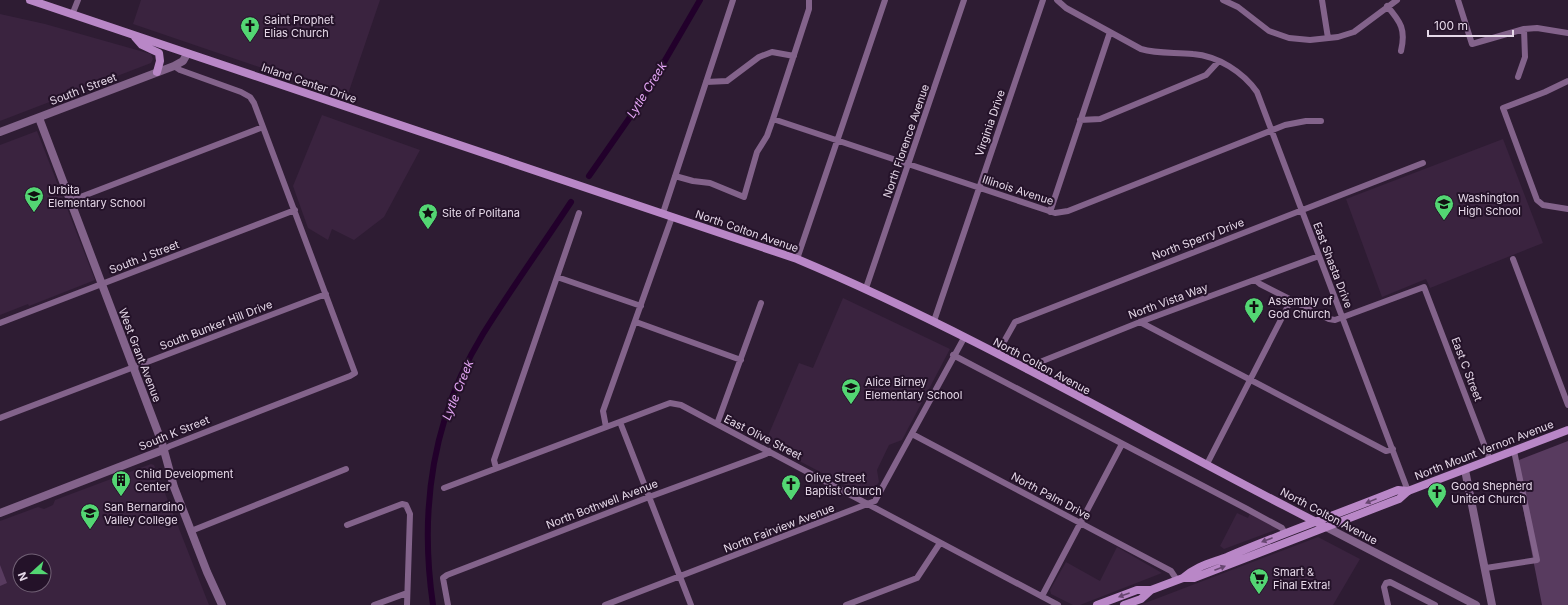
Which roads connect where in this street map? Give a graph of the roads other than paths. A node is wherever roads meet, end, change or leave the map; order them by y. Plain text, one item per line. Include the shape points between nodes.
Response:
1 (30, 0) edge
2 (78, 0) edge
3 (733, 0) edge
4 (809, 0) edge
5 (886, 0) edge
6 (964, 0) edge
7 (1042, 0) edge
8 (1058, 0) edge
9 (1223, 0) edge
10 (1242, 0) edge
11 (1322, 0) edge
12 (1397, 0) edge
13 (1458, 0) edge
14 (1387, 6) junction
15 (1238, 7) junction
16 (72, 15) junction
17 (1524, 29) junction
18 (1110, 32) junction
19 (1568, 33) edge
20 (135, 37) junction
21 (1328, 38) junction
22 (1401, 51) dead end
23 (187, 54) junction
24 (794, 56) junction
25 (1218, 62) junction
26 (174, 66) junction
27 (157, 72) junction
28 (1518, 77) dead end
29 (1568, 81) edge
30 (706, 82) junction
31 (39, 118) junction
32 (773, 120) junction
33 (1080, 120) junction
34 (1321, 122) dead end
35 (263, 127) junction
36 (1272, 131) junction
37 (0, 132) edge
38 (838, 140) junction
39 (1424, 163) dead end
40 (908, 164) junction
41 (675, 176) junction
42 (581, 186) joint
43 (979, 188) junction
44 (70, 201) junction
45 (1568, 209) edge
46 (295, 210) junction
47 (1302, 210) junction
48 (1050, 212) junction
49 (579, 213) dead end
50 (663, 213) junction
51 (672, 217) junction
52 (1319, 256) junction
53 (797, 259) junction
54 (1513, 259) dead end
55 (557, 277) junction
56 (1256, 280) junction
57 (102, 284) junction
58 (866, 288) junction
59 (326, 294) junction
60 (1291, 300) junction
61 (761, 303) dead end
62 (641, 306) junction
63 (1342, 317) junction
64 (934, 321) junction
65 (636, 322) junction
66 (1140, 322) junction
67 (0, 323) edge
68 (964, 338) junction
69 (997, 354) junction
70 (953, 355) junction
71 (741, 360) junction
72 (133, 367) junction
73 (1027, 370) junction
74 (1250, 381) junction
75 (1568, 405) edge
76 (0, 418) edge
77 (620, 422) junction
78 (717, 424) junction
79 (606, 427) junction
80 (1568, 430) edge
81 (912, 434) junction
82 (1122, 444) junction
83 (1393, 449) junction
84 (163, 450) junction
85 (769, 451) junction
86 (1514, 451) junction
87 (1490, 460) junction
88 (1207, 464) junction
89 (496, 468) junction
90 (346, 469) dead end
91 (1465, 470) junction
92 (444, 488) dead end
93 (1408, 491) junction
94 (650, 497) junction
95 (868, 504) junction
96 (0, 513) edge
97 (1081, 523) junction
98 (1317, 523) junction
99 (347, 525) dead end
100 (1326, 527) junction
101 (191, 531) junction
102 (1285, 533) junction
103 (940, 543) junction
104 (1486, 568) junction
105 (680, 576) junction
106 (1180, 579) junction
107 (1151, 590) junction
108 (407, 593) junction
109 (1042, 596) junction
110 (220, 603) edge
111 (374, 605) edge
112 (407, 605) edge
113 (448, 605) edge
114 (605, 605) edge
115 (691, 605) edge
116 (846, 605) edge
117 (1058, 605) edge
118 (1097, 605) edge
119 (1124, 605) edge
120 (1388, 605) edge
121 (1435, 605) edge
122 (1476, 605) edge
123 (1492, 605) edge

1 - 16 main road, Inland Center Drive
2 - 16 street
3 - 30 street
4 - 24 street via 809,9
5 - 38 street
6 - 40 street, North Florence Avenue
7 - 43 street, Virginia Drive
8 - 18 street, East Shasta Drive via 1066,8
9 - 15 street
10 - 15 street
11 - 21 street
12 - 14 street
13 - 17 street via 1472,44
14 - 21 street via 1354,32
14 - 22 street via 1403,30
15 - 21 street via 1263,27 1280,36 1301,40
16 - 20 main road, Inland Center Drive
17 - 19 street via 1537,28
17 - 28 street via 1525,57
18 - 25 street, East Shasta Drive via 1148,51 1193,54
18 - 33 street
20 - 23 main road, Inland Center Drive
20 - 27 main road via 142,45 159,53
23 - 26 street, South I Street via 183,61
23 - 42 main road, Inland Center Drive
24 - 30 street via 772,52 759,57 727,81
24 - 32 street
25 - 33 street via 1206,76 1100,119
25 - 36 street, East Shasta Drive via 1237,71 1253,86
26 - 27 street, South I Street
26 - 35 street via 250,97
27 - 31 street, South I Street
29 - 45 street via 1503,108 1538,200 1543,205
30 - 41 street
31 - 37 street, South I Street
31 - 44 street, West Grant Avenue
32 - 38 street, Illinois Avenue
32 - 41 street via 757,152 744,198 710,183
33 - 48 street
34 - 36 street, Illinois Avenue via 1297,122
35 - 44 street
35 - 46 street
36 - 47 street, East Shasta Drive
36 - 48 street, Illinois Avenue via 1068,211
38 - 40 street, Illinois Avenue
38 - 53 street
39 - 47 street, North Sperry Drive
40 - 43 street, Illinois Avenue
40 - 58 street, North Florence Avenue
41 - 50 street
42 - 50 main road, North Colton Avenue
43 - 48 street, Illinois Avenue
43 - 64 street, Virginia Drive
44 - 57 street, West Grant Avenue
46 - 57 street, South J Street
46 - 59 street
47 - 52 street, East Shasta Drive
47 - 69 street, North Sperry Drive via 1015,322
49 - 55 street
50 - 51 main road, North Colton Avenue
51 - 53 main road, North Colton Avenue
51 - 62 street
52 - 56 street, North Vista Way
52 - 63 street, East Shasta Drive
53 - 58 main road, North Colton Avenue
54 - 75 street
55 - 62 street
55 - 89 street via 494,460
56 - 60 street
56 - 66 street, North Vista Way
57 - 67 street, South J Street
57 - 72 street, West Grant Avenue
58 - 64 main road, North Colton Avenue
59 - 72 street, South Bunker Hill Drive
59 - 84 street, South K Street via 355,373
60 - 63 street via 1328,319
60 - 74 street
61 - 71 street
62 - 65 street
63 - 83 street, East Shasta Drive
63 - 87 street, East C Street via 1424,287
64 - 68 main road, North Colton Avenue
65 - 71 street
65 - 79 street via 603,411
66 - 73 street, North Vista Way via 1035,364
66 - 74 street
68 - 69 main road, North Colton Avenue
68 - 70 street, North Fairview Avenue
69 - 73 main road, North Colton Avenue
70 - 81 street, North Fairview Avenue
70 - 82 street
71 - 78 street
72 - 76 street, South Bunker Hill Drive
72 - 84 street, West Grant Avenue
73 - 88 main road, North Colton Avenue
74 - 83 street via 1386,451
74 - 88 street
77 - 78 street, East Olive Street via 670,403 681,405
77 - 79 street, East Olive Street
77 - 94 street
78 - 85 street, East Olive Street
79 - 89 street, East Olive Street
80 - 86 main road, North Mount Vernon Avenue
81 - 95 street, North Fairview Avenue via 875,501
81 - 97 street, North Palm Drive
82 - 97 street
82 - 102 street via 1282,528
83 - 93 street, East Shasta Drive
84 - 96 street, South K Street
84 - 101 street, West Grant Avenue
85 - 94 street, North Bothwell Avenue
85 - 95 street, East Olive Street
86 - 87 main road, North Mount Vernon Avenue
86 - 104 street via 1537,560
87 - 91 main road, North Mount Vernon Avenue
88 - 98 main road, North Colton Avenue
89 - 92 street, East Olive Street
90 - 101 street
91 - 93 main road, North Mount Vernon Avenue
91 - 104 street
93 -> 98 main road, North Mount Vernon Avenue via 1398,490
93 - 100 main road, North Mount Vernon Avenue via 1399,499
94 - 105 street
94 - 113 street, North Bothwell Avenue via 446,575 443,578
95 - 103 street, East Olive Street
95 - 105 street, North Fairview Avenue
97 - 106 street, North Palm Drive via 1171,571
97 - 109 street
98 - 100 main road, North Colton Avenue
98 - 102 main road, North Mount Vernon Avenue
99 - 108 street via 402,504 406,505 410,514
106 -> 100 main road, North Mount Vernon Avenue via 1194,578
100 - 122 street, North Colton Avenue
101 - 110 street, West Grant Avenue
102 -> 106 main road, North Mount Vernon Avenue via 1192,570
103 - 109 street, East Olive Street
103 - 116 street via 917,578
104 - 123 street
105 - 114 street, North Fairview Avenue
105 - 115 street
106 - 107 main road, North Mount Vernon Avenue
107 -> 118 main road, North Mount Vernon Avenue via 1137,590
107 - 119 main road, North Mount Vernon Avenue via 1141,599
108 - 111 street
108 - 112 street
109 - 117 street, East Olive Street
120 - 121 street via 1384,587 1390,582

